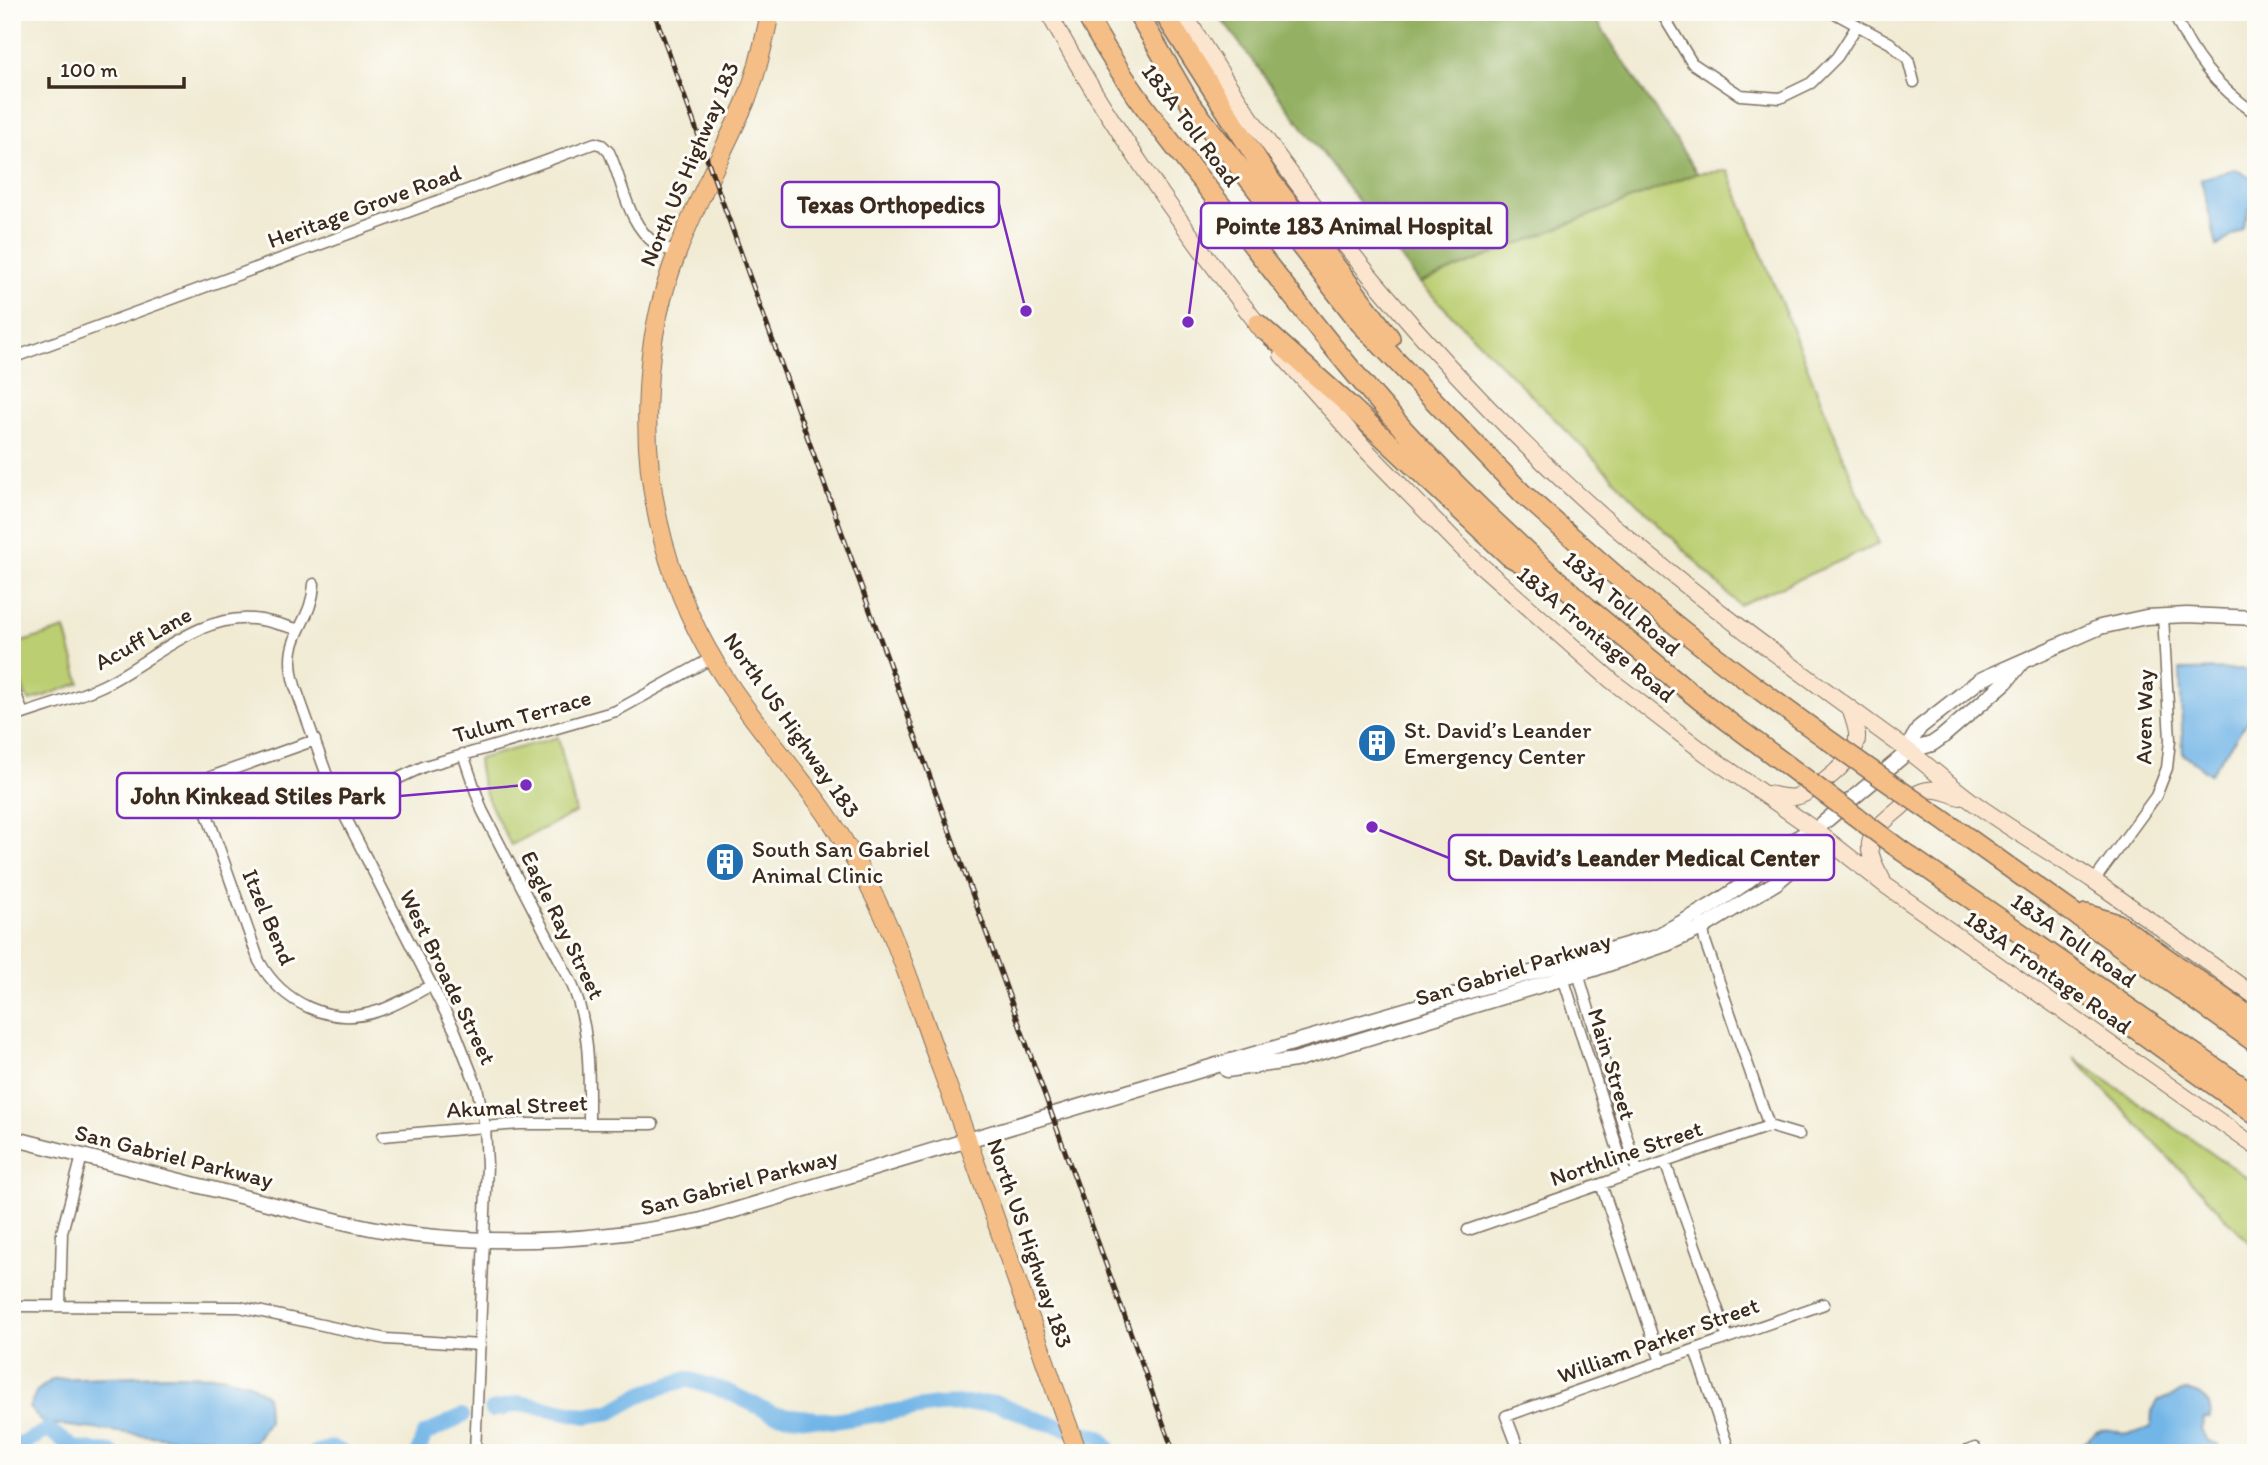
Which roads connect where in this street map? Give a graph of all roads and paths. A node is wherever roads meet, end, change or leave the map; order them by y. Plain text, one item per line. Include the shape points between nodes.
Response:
1 (770, 12) edge
2 (1048, 12) edge
3 (1085, 12) edge
4 (1137, 12) edge
5 (1163, 12) edge
6 (1183, 12) edge
7 (1661, 12) edge
8 (1833, 12) edge
9 (2173, 12) edge
10 (1857, 26) junction
11 (1914, 82) dead end
12 (2256, 114) edge
13 (677, 253) junction
14 (1258, 324) junction
15 (12, 358) edge
16 (1461, 430) junction
17 (314, 583) dead end
18 (1566, 588) junction
19 (2164, 616) junction
20 (2256, 618) edge
21 (298, 629) junction
22 (712, 658) junction
23 (2023, 661) junction
24 (12, 683) edge
25 (1851, 711) junction
26 (18, 716) edge
27 (315, 740) junction
28 (1909, 751) junction
29 (463, 754) junction
30 (195, 783) junction
31 (1765, 794) junction
32 (1972, 802) junction
33 (129, 806) dead end
34 (339, 806) junction
35 (1815, 830) junction
36 (2094, 881) junction
37 (1885, 885) junction
38 (2066, 907) junction
39 (1703, 911) junction
40 (1702, 928) junction
41 (2036, 943) junction
42 (1577, 967) junction
43 (1561, 971) junction
44 (432, 985) junction
45 (2256, 997) edge
46 (2256, 1021) edge
47 (2256, 1043) edge
48 (2256, 1096) edge
49 (2256, 1115) edge
50 (589, 1123) junction
51 (653, 1124) dead end
52 (485, 1126) junction
53 (1769, 1126) junction
54 (1799, 1135) dead end
55 (383, 1136) dead end
56 (12, 1138) edge
57 (968, 1142) junction
58 (2256, 1147) edge
59 (82, 1156) junction
60 (1665, 1161) junction
61 (1637, 1171) junction
62 (1626, 1175) junction
63 (1601, 1184) junction
64 (1468, 1230) dead end
65 (485, 1239) junction
66 (1824, 1304) dead end
67 (12, 1306) edge
68 (60, 1306) junction
69 (1728, 1338) junction
70 (480, 1345) junction
71 (1695, 1350) junction
72 (1661, 1362) junction
73 (1975, 1450) edge
74 (475, 1453) edge
75 (1077, 1453) edge
76 (1520, 1453) edge
77 (1730, 1453) edge
78 (1962, 1453) edge

1 - 13 main road, North US Highway 183 via 746,100
2 - 14 main road, 183A Frontage Road via 1092,89 1179,219
3 - 18 highway, 183A Toll Road via 1155,123 1331,348 1405,432
4 - 16 highway, 183A Toll Road via 1189,103 1307,257 1360,323
5 - 16 highway via 1271,181
6 - 25 main road via 1329,223 1482,400 1552,470 1676,579
7 - 10 street via 1692,63 1740,95 1780,98 1811,83 1837,57
8 - 10 street
9 - 12 street via 2206,71
10 - 11 street via 1890,43 1908,59
13 - 15 street, Heritage Grove Road via 643,233 609,152 595,143
13 - 22 main road, North US Highway 183 via 651,353 648,465 668,561
14 - 18 highway via 1508,556
14 - 31 main road, 183A Frontage Road via 1324,404 1467,553 1612,681
16 - 38 highway, 183A Toll Road, bridge via 1522,493 1680,630
17 - 21 street, West Broade Street via 313,599
18 - 41 highway, 183A Toll Road, bridge via 1701,701 1902,851
19 - 20 street, San Gabriel Parkway
19 - 23 street, San Gabriel Parkway via 2100,627
19 - 36 street, Aven Way via 2167,768 2156,796
21 - 26 street, Acuff Lane via 259,619 211,625 104,685
21 - 27 street, West Broade Street via 290,670
22 - 29 street, Tulum Terrace via 616,711
22 - 57 main road, North US Highway 183 via 824,812 871,891 900,956
23 - 28 street, San Gabriel Parkway via 2006,682 1942,737
23 - 28 street, San Gabriel Parkway via 1980,680 1940,710 1920,727
24 - 26 street
25 - 28 main road
25 - 31 main road via 1858,737 1849,760 1809,793 1792,798
27 - 30 street
27 - 34 street, West Broade Street
28 - 32 main road
28 - 35 street, San Gabriel Parkway
29 - 34 street, Tulum Terrace via 412,770
29 - 50 street, Eagle Ray Street via 482,810 580,1004 588,1043
30 - 33 street
30 - 44 street, Itzel Bend via 259,961 281,990 312,1010 354,1017 380,1011
31 - 35 main road, 183A Frontage Road
32 - 36 main road
32 - 37 main road via 1927,790 1876,828 1870,850
34 - 44 street, West Broade Street
35 - 37 main road, 183A Frontage Road
35 - 39 street, San Gabriel Parkway via 1796,837 1752,878
35 - 40 street, San Gabriel Parkway via 1810,854 1777,882
36 - 45 main road
37 - 58 main road, 183A Frontage Road
38 - 46 highway via 2118,925
38 - 47 highway, 183A Toll Road
39 - 40 street
39 - 42 street, San Gabriel Parkway via 1657,936
40 - 42 street, San Gabriel Parkway via 1640,954
40 - 53 street
41 - 48 highway, 183A Toll Road
41 - 49 highway via 2053,970
42 - 43 street, San Gabriel Parkway
42 - 61 street, Main Street
43 - 57 street, San Gabriel Parkway
43 - 62 street, Main Street
44 - 52 street, West Broade Street via 466,1054
50 - 51 street, Akumal Street
50 - 52 street, Akumal Street
52 - 55 street, Akumal Street
52 - 65 street, West Broade Street
53 - 54 street
53 - 60 street, Northline Street
56 - 59 street, San Gabriel Parkway
57 - 65 street, San Gabriel Parkway via 647,1232 527,1242
57 - 75 main road, North US Highway 183
59 - 65 street, San Gabriel Parkway via 356,1225
59 - 68 street via 62,1232
60 - 61 street, Northline Street
60 - 69 street
61 - 62 street, Northline Street
62 - 63 street, Northline Street
63 - 64 street, Northline Street
63 - 72 street
65 - 70 street, West Broade Street
66 - 69 street, William Parker Street
67 - 68 street
68 - 70 street via 240,1307 386,1339
69 - 71 street, William Parker Street
70 - 74 street, West Broade Street
71 - 72 street, William Parker Street
71 - 77 street
72 - 76 street, William Parker Street via 1506,1416
73 - 78 street

